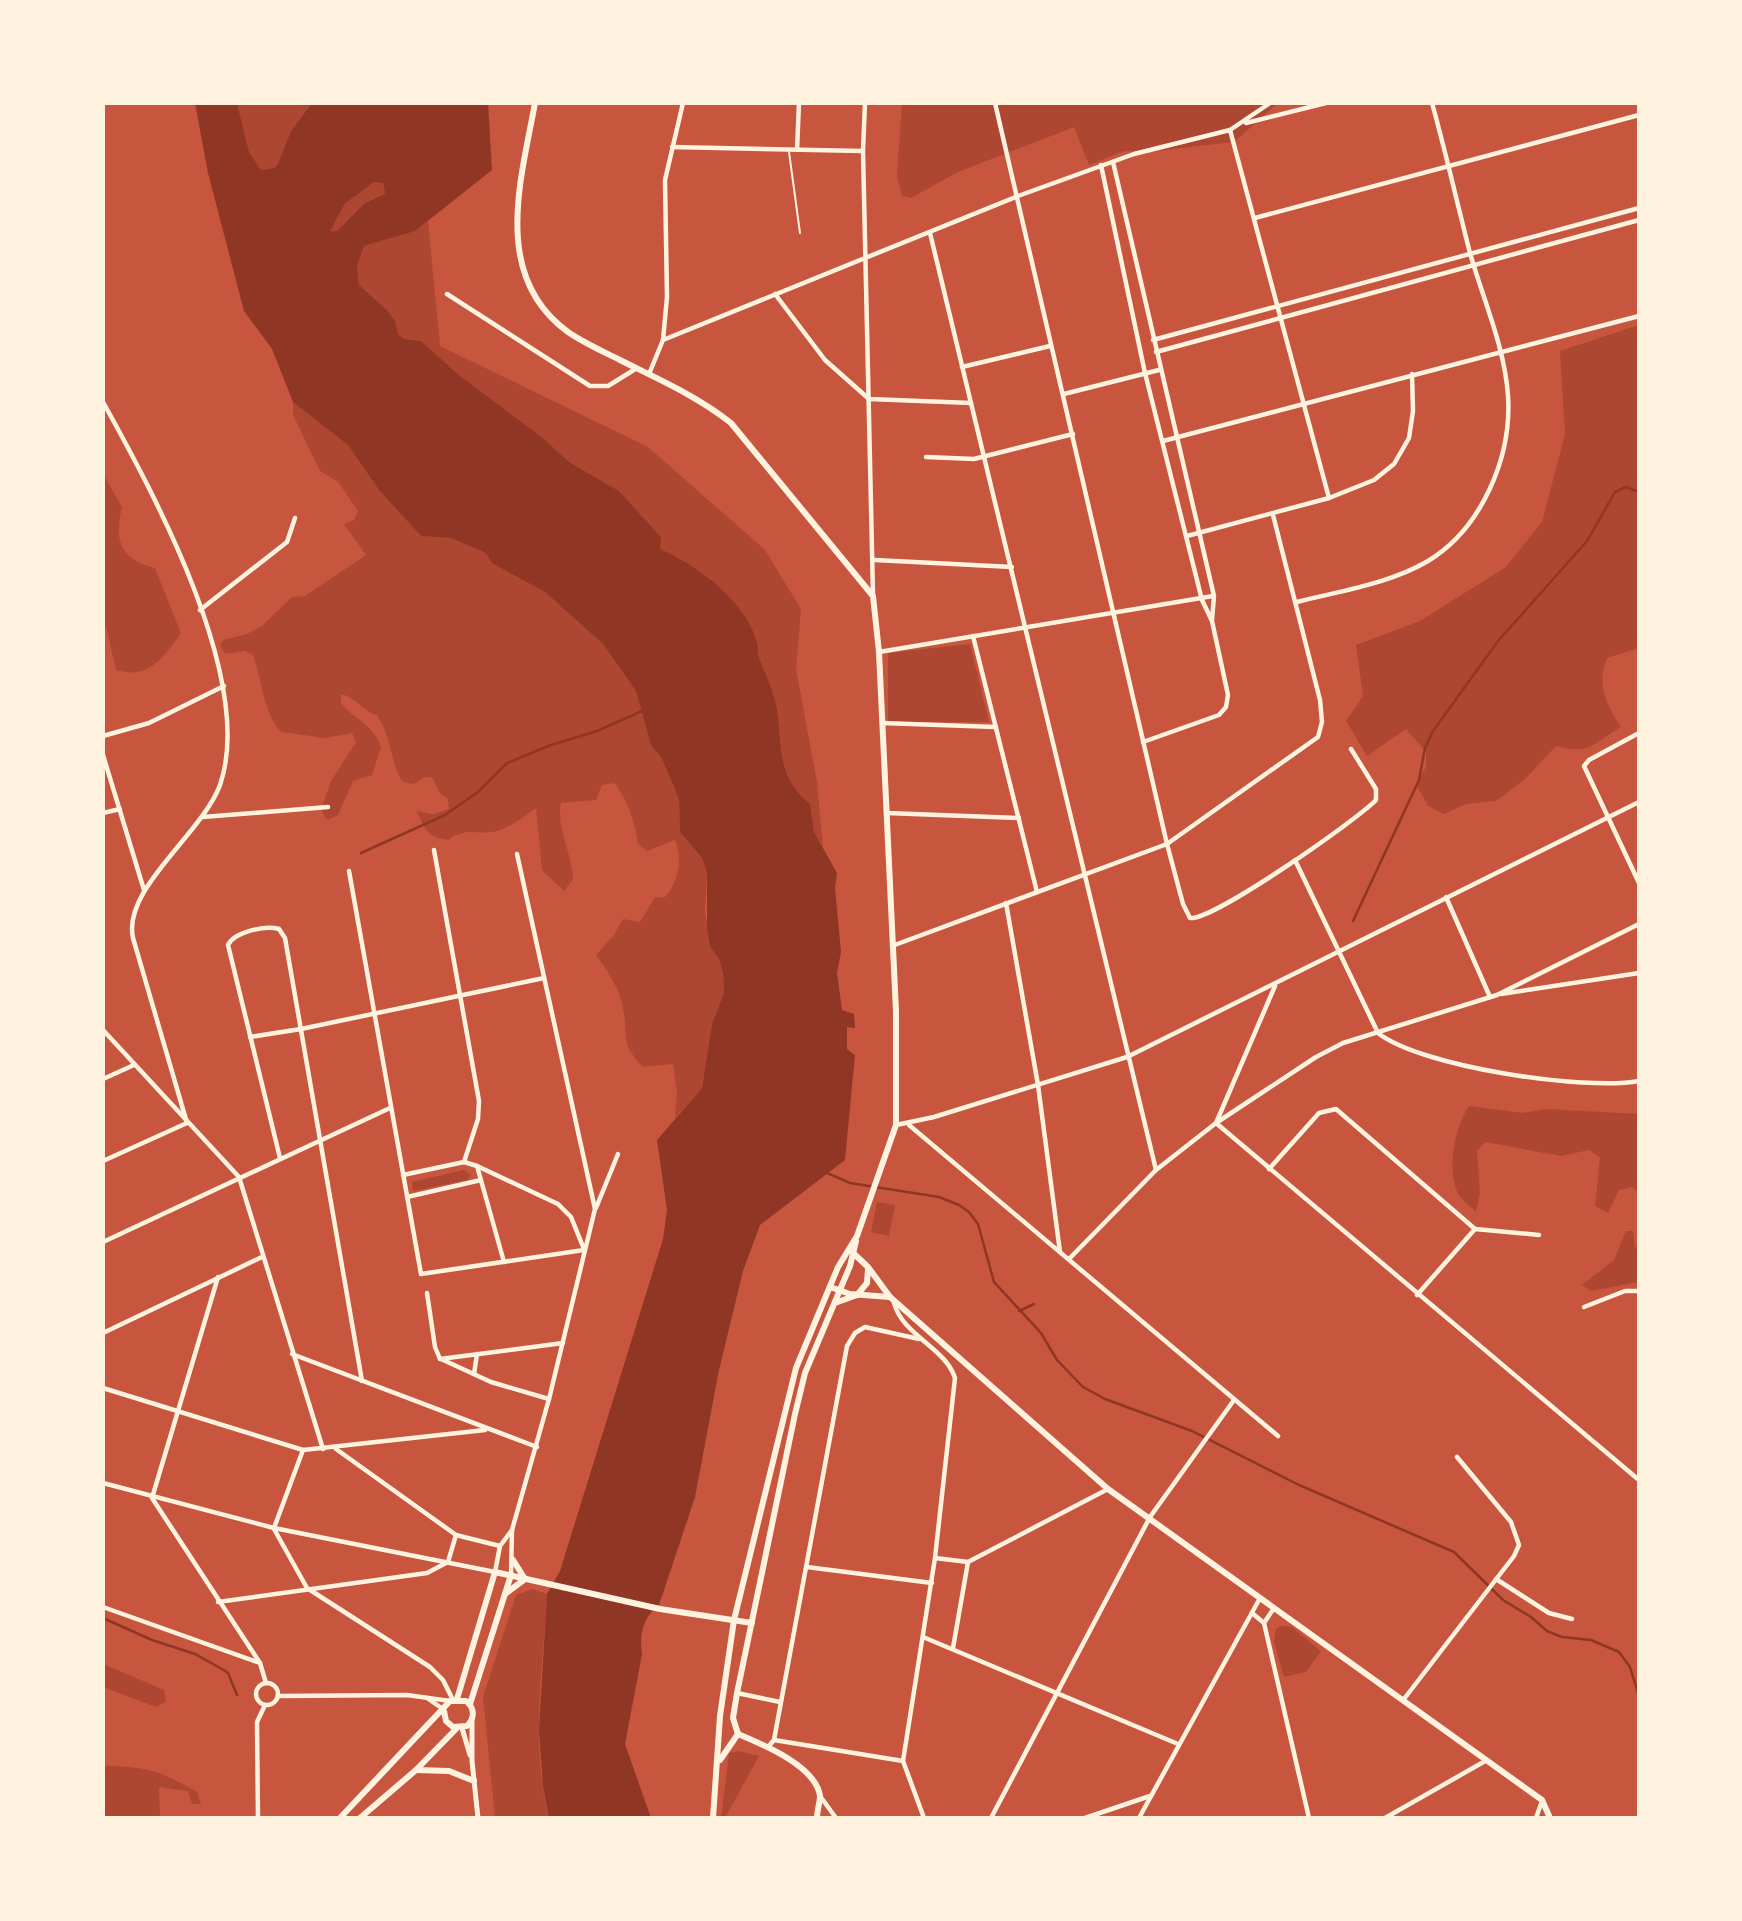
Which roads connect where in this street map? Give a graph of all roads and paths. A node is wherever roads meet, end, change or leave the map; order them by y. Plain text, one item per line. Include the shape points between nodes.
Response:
1 (535, 103) edge
2 (683, 103) edge
3 (799, 103) edge
4 (865, 103) edge
5 (995, 103) edge
6 (1270, 103) edge
7 (1326, 103) edge
8 (1432, 103) edge
9 (1639, 115) edge
10 (1241, 124) junction
11 (1230, 130) junction
12 (672, 146) junction
13 (797, 150) junction
14 (863, 151) junction
15 (789, 152) junction
16 (1113, 162) junction
17 (1101, 165) junction
18 (1449, 166) junction
19 (1018, 196) junction
20 (1639, 208) edge
21 (1255, 218) junction
22 (1639, 220) edge
23 (800, 233) dead end
24 (930, 233) junction
25 (1470, 251) junction
26 (867, 258) junction
27 (1474, 264) junction
28 (447, 294) dead end
29 (775, 294) junction
30 (1277, 305) junction
31 (1639, 316) edge
32 (1280, 317) junction
33 (663, 340) junction
34 (1153, 340) junction
35 (1050, 346) junction
36 (1156, 352) junction
37 (1499, 352) junction
38 (962, 367) junction
39 (636, 368) junction
40 (1159, 370) junction
41 (1145, 373) junction
42 (649, 374) junction
43 (1412, 374) junction
44 (1064, 394) junction
45 (869, 399) junction
46 (103, 402) edge
47 (971, 403) junction
48 (1303, 406) junction
49 (1073, 434) junction
50 (1176, 438) junction
51 (1163, 441) junction
52 (985, 456) junction
53 (926, 457) dead end
54 (1329, 498) junction
55 (1273, 515) junction
56 (295, 518) dead end
57 (1200, 533) junction
58 (1186, 536) junction
59 (875, 560) junction
60 (1012, 567) junction
61 (873, 596) junction
62 (1214, 596) junction
63 (1202, 600) junction
64 (1297, 602) junction
65 (200, 610) junction
66 (1116, 615) junction
67 (1212, 621) junction
68 (1026, 626) junction
69 (973, 636) junction
70 (879, 652) junction
71 (224, 686) junction
72 (882, 723) junction
73 (996, 727) junction
74 (1639, 733) edge
75 (103, 736) edge
76 (1143, 742) junction
77 (1351, 749) dead end
78 (103, 755) edge
79 (1639, 802) edge
80 (328, 807) dead end
81 (120, 809) junction
82 (103, 813) edge
83 (887, 813) junction
84 (202, 817) junction
85 (1607, 817) junction
86 (1019, 818) junction
87 (1167, 844) junction
88 (434, 850) dead end
89 (517, 854) dead end
90 (1295, 860) junction
91 (349, 871) dead end
92 (1085, 873) junction
93 (1639, 883) edge
94 (144, 890) junction
95 (1037, 892) junction
96 (1446, 897) junction
97 (1006, 903) junction
98 (1639, 924) edge
99 (891, 946) junction
100 (1340, 949) junction
101 (1639, 974) edge
102 (544, 978) junction
103 (1275, 985) junction
104 (460, 995) junction
105 (1497, 995) junction
106 (1490, 997) junction
107 (374, 1014) junction
108 (301, 1029) junction
109 (103, 1030) edge
110 (1378, 1033) junction
111 (250, 1037) junction
112 (1127, 1058) junction
113 (134, 1065) junction
114 (103, 1079) edge
115 (1639, 1082) edge
116 (1038, 1085) junction
117 (390, 1108) junction
118 (187, 1123) junction
119 (1216, 1123) junction
120 (908, 1124) junction
121 (896, 1125) junction
122 (321, 1138) junction
123 (618, 1154) dead end
124 (280, 1158) junction
125 (103, 1161) edge
126 (464, 1162) junction
127 (477, 1166) junction
128 (1269, 1169) junction
129 (1156, 1170) junction
130 (403, 1175) junction
131 (239, 1177) junction
132 (481, 1180) junction
133 (407, 1197) junction
134 (595, 1209) junction
135 (1475, 1229) junction
136 (1539, 1235) dead end
137 (103, 1242) edge
138 (584, 1250) junction
139 (851, 1252) junction
140 (1060, 1252) junction
141 (262, 1257) junction
142 (1069, 1259) junction
143 (504, 1262) junction
144 (868, 1267) junction
145 (218, 1277) junction
146 (830, 1287) junction
147 (840, 1291) junction
148 (1639, 1291) edge
149 (427, 1293) dead end
150 (858, 1295) junction
151 (1417, 1295) junction
152 (892, 1298) junction
153 (835, 1303) junction
154 (1584, 1307) dead end
155 (103, 1333) edge
156 (921, 1339) junction
157 (563, 1343) junction
158 (291, 1354) junction
159 (477, 1354) junction
160 (440, 1359) junction
161 (474, 1374) junction
162 (362, 1381) junction
163 (103, 1388) edge
164 (550, 1399) junction
165 (1234, 1400) junction
166 (180, 1410) junction
167 (485, 1430) junction
168 (1278, 1436) dead end
169 (537, 1447) junction
170 (335, 1448) junction
171 (323, 1449) junction
172 (303, 1450) junction
173 (1457, 1457) dead end
174 (1639, 1480) edge
175 (103, 1483) edge
176 (1108, 1489) junction
177 (152, 1498) junction
178 (1150, 1517) junction
179 (274, 1528) junction
180 (512, 1530) junction
181 (456, 1535) junction
182 (500, 1546) junction
183 (935, 1558) junction
184 (513, 1560) junction
185 (448, 1562) junction
186 (968, 1562) junction
187 (807, 1567) junction
188 (495, 1572) junction
189 (511, 1575) junction
190 (526, 1579) junction
191 (1494, 1581) junction
192 (932, 1583) junction
193 (307, 1588) junction
194 (502, 1596) junction
195 (1260, 1598) junction
196 (218, 1602) junction
197 (103, 1608) edge
198 (1274, 1608) junction
199 (1252, 1613) junction
200 (1572, 1619) dead end
201 (734, 1620) junction
202 (752, 1623) junction
203 (1264, 1623) junction
204 (923, 1637) junction
205 (953, 1648) junction
206 (260, 1663) junction
207 (266, 1683) junction
208 (1057, 1691) junction
209 (737, 1693) junction
210 (278, 1696) junction
211 (427, 1697) junction
212 (1404, 1699) junction
213 (453, 1700) junction
214 (780, 1702) junction
215 (470, 1704) junction
216 (265, 1705) junction
217 (444, 1711) junction
218 (472, 1718) junction
219 (460, 1728) junction
220 (738, 1734) junction
221 (774, 1740) junction
222 (1178, 1744) junction
223 (768, 1746) junction
224 (1488, 1759) junction
225 (472, 1761) junction
226 (903, 1761) junction
227 (718, 1765) junction
228 (416, 1770) junction
229 (474, 1781) junction
230 (820, 1795) junction
231 (1151, 1796) junction
232 (1542, 1800) junction
233 (1144, 1810) junction
234 (1538, 1816) edge
235 (258, 1818) edge
236 (340, 1818) edge
237 (360, 1818) edge
238 (478, 1818) edge
239 (713, 1818) edge
240 (817, 1818) edge
241 (836, 1818) edge
242 (924, 1818) edge
243 (991, 1818) edge
244 (1085, 1818) edge
245 (1139, 1818) edge
246 (1148, 1818) edge
247 (1309, 1818) edge
248 (1385, 1818) edge
249 (1550, 1818) edge

1 - 39 main road via 516,212 517,244 529,281 566,331
2 - 12 street
3 - 13 street
4 - 14 street
5 - 19 street
6 - 10 street
7 - 10 street
8 - 18 street
9 - 18 street
10 - 11 street
11 - 16 street
11 - 21 street
12 - 15 street
12 - 33 street via 664,207 667,297
13 - 14 street
13 - 15 street
14 - 26 street
15 - 23 lane
16 - 17 street
16 - 34 street
17 - 19 street
17 - 41 street
18 - 21 street
18 - 25 street
19 - 24 street
19 - 35 street
20 - 25 street
21 - 30 street
22 - 27 street
24 - 26 street
24 - 38 street
25 - 27 street
25 - 30 street
26 - 29 street
26 - 45 street
27 - 32 street
27 - 37 street
28 - 39 street via 590,386 607,386
29 - 33 street
29 - 45 street via 825,360
30 - 32 street
30 - 34 street
31 - 37 street
32 - 36 street
32 - 48 street
33 - 42 street
34 - 36 street
35 - 38 street
35 - 44 street
36 - 40 street
37 - 43 street
37 - 64 street via 1508,395 1504,442 1487,494 1469,524 1445,549 1409,570
38 - 47 street
39 - 42 main road
40 - 41 street
40 - 50 street
41 - 44 street
41 - 51 street
42 - 61 main road via 702,401 731,423
43 - 48 street
43 - 54 street via 1409,438 1394,464 1374,481
44 - 49 street
45 - 47 street
45 - 59 street
46 - 65 street
47 - 52 street
48 - 50 street
48 - 54 street
49 - 52 street
49 - 66 street
50 - 51 street
50 - 57 street
51 - 58 street
52 - 53 street
52 - 60 street
54 - 55 street
55 - 57 street
55 - 64 street
56 - 65 street via 287,541
57 - 58 street
57 - 62 street
58 - 63 street
59 - 60 street
59 - 61 street
60 - 68 street
61 - 70 main road
62 - 63 street
62 - 67 street
63 - 66 street
63 - 67 street
64 - 87 street via 1320,699 1318,737
65 - 71 street
66 - 68 street
66 - 76 street
67 - 76 street via 1228,695 1226,707 1219,715
68 - 69 street
68 - 92 street
69 - 70 street
69 - 73 street
70 - 72 main road
71 - 75 street via 149,723
71 - 84 street via 227,757 215,795
72 - 73 street
72 - 83 main road
73 - 86 street
74 - 85 street via 1586,762 1585,772
76 - 87 street
77 - 90 street via 1376,789 1376,800
78 - 81 street
79 - 85 street
80 - 84 street
81 - 82 street
81 - 94 street
83 - 86 street
83 - 99 main road
84 - 94 street
85 - 93 street
85 - 96 street
86 - 95 street
87 - 90 street via 1190,918 1203,916
87 - 92 street
88 - 104 street
89 - 102 street
90 - 100 street
91 - 107 street
92 - 95 street
92 - 112 street
94 - 118 street via 132,912 131,928
95 - 97 street
96 - 100 street
96 - 106 street
97 - 99 street
97 - 116 street
98 - 105 street
99 - 121 main road
100 - 103 street
100 - 110 street
101 - 105 street
102 - 104 street
102 - 134 street
103 - 112 street
103 - 119 street
104 - 107 street
104 - 126 street via 479,1112
105 - 106 street
106 - 110 street
107 - 108 street
107 - 117 street
108 - 111 street
108 - 111 street via 285,938 271,927 239,935 228,946
108 - 122 street
109 - 113 street
110 - 115 street via 1404,1049 1458,1064 1569,1083
110 - 119 street via 1343,1043 1316,1058
111 - 124 street
112 - 116 street
112 - 129 street
113 - 114 street
113 - 118 street
116 - 120 street
116 - 140 street
117 - 122 street
117 - 130 street
118 - 125 street
118 - 131 street
119 - 128 street
119 - 129 street
120 - 121 street
120 - 140 street
121 - 139 main road
122 - 124 street
122 - 162 street
123 - 134 street
124 - 131 street
126 - 127 street
126 - 130 street
127 - 132 street
127 - 138 street via 558,1204 571,1217
128 - 135 street via 1315,1116 1324,1109 1335,1110
128 - 151 street
129 - 142 street
130 - 133 street
131 - 137 street
131 - 141 street
132 - 133 street
132 - 143 street
133 - 143 street via 421,1274
134 - 138 street
135 - 136 street
135 - 151 street
138 - 143 street
138 - 157 street
139 - 144 main road
139 - 146 main road
139 - 147 main road
140 - 142 street
141 - 145 street
141 - 158 street
142 - 165 street
144 - 150 main road via 867,1283
144 - 152 main road
145 - 155 street
145 - 166 street
146 - 147 main road
146 - 201 main road via 796,1368
147 - 150 main road
147 - 153 main road
148 - 154 street
149 - 160 street
150 - 152 main road
150 - 153 main road
151 - 174 street
152 - 156 street via 900,1317
152 - 176 main road
153 - 202 main road via 805,1373
156 - 183 street via 955,1378
156 - 187 street via 865,1327 850,1339
157 - 159 street
157 - 164 street
158 - 162 street
158 - 171 street
159 - 160 street
159 - 161 street
160 - 161 street
161 - 164 street
162 - 167 street
163 - 166 street
164 - 169 street
165 - 168 street
165 - 178 street
166 - 172 street
166 - 177 street
167 - 169 street
167 - 170 street
169 - 180 street
170 - 171 street
170 - 181 street
171 - 172 street
172 - 179 street
173 - 191 street via 1511,1522 1518,1539 1517,1551
175 - 177 street
176 - 178 main road
176 - 186 street
177 - 179 street
177 - 196 street
178 - 195 main road
178 - 208 street
179 - 185 street
179 - 193 street
180 - 182 street
180 - 184 street
181 - 182 street
181 - 185 street
182 - 188 street
183 - 186 street
183 - 192 street
184 - 189 street
184 - 190 main road
185 - 188 street
185 - 193 street via 427,1573
186 - 205 street
187 - 192 street
187 - 214 street
188 - 189 main road
188 - 213 main road
189 - 190 main road
189 - 194 main road
190 - 194 main road
190 - 201 main road via 660,1609
191 - 200 street via 1549,1613
191 - 212 street
192 - 204 street
193 - 196 street
193 - 213 street via 430,1667
194 - 215 main road
195 - 198 main road
195 - 199 street
196 - 206 street
197 - 206 street
198 - 203 street
198 - 212 main road
199 - 203 street
199 - 222 street
201 - 202 main road
201 - 227 main road
202 - 209 main road
203 - 247 street
204 - 205 street
204 - 226 street
205 - 208 street
206 - 207 street
207 - 210 street via 274,1685
207 - 216 street via 256,1693
208 - 222 street
208 - 243 street
209 - 214 street
209 - 220 main road via 733,1718
210 - 211 street
210 - 216 street
211 - 213 street
211 - 217 street
212 - 224 main road
213 - 215 main road
213 - 217 main road
214 - 221 street
215 - 218 main road
216 - 235 street via 257,1722
217 - 219 main road via 449,1725
217 - 236 main road
218 - 219 main road
218 - 225 street
219 - 225 street
219 - 228 main road
220 - 223 main road
220 - 227 main road
221 - 223 street
221 - 226 street
222 - 231 street
223 - 230 main road via 798,1767
224 - 232 main road
224 - 248 street
225 - 229 street
226 - 242 street
227 - 239 main road
228 - 229 main road via 449,1771
228 - 237 main road
229 - 238 street
230 - 240 main road
230 - 241 street
231 - 233 street
231 - 244 street
232 - 234 street
232 - 249 main road
233 - 245 street
233 - 246 street

